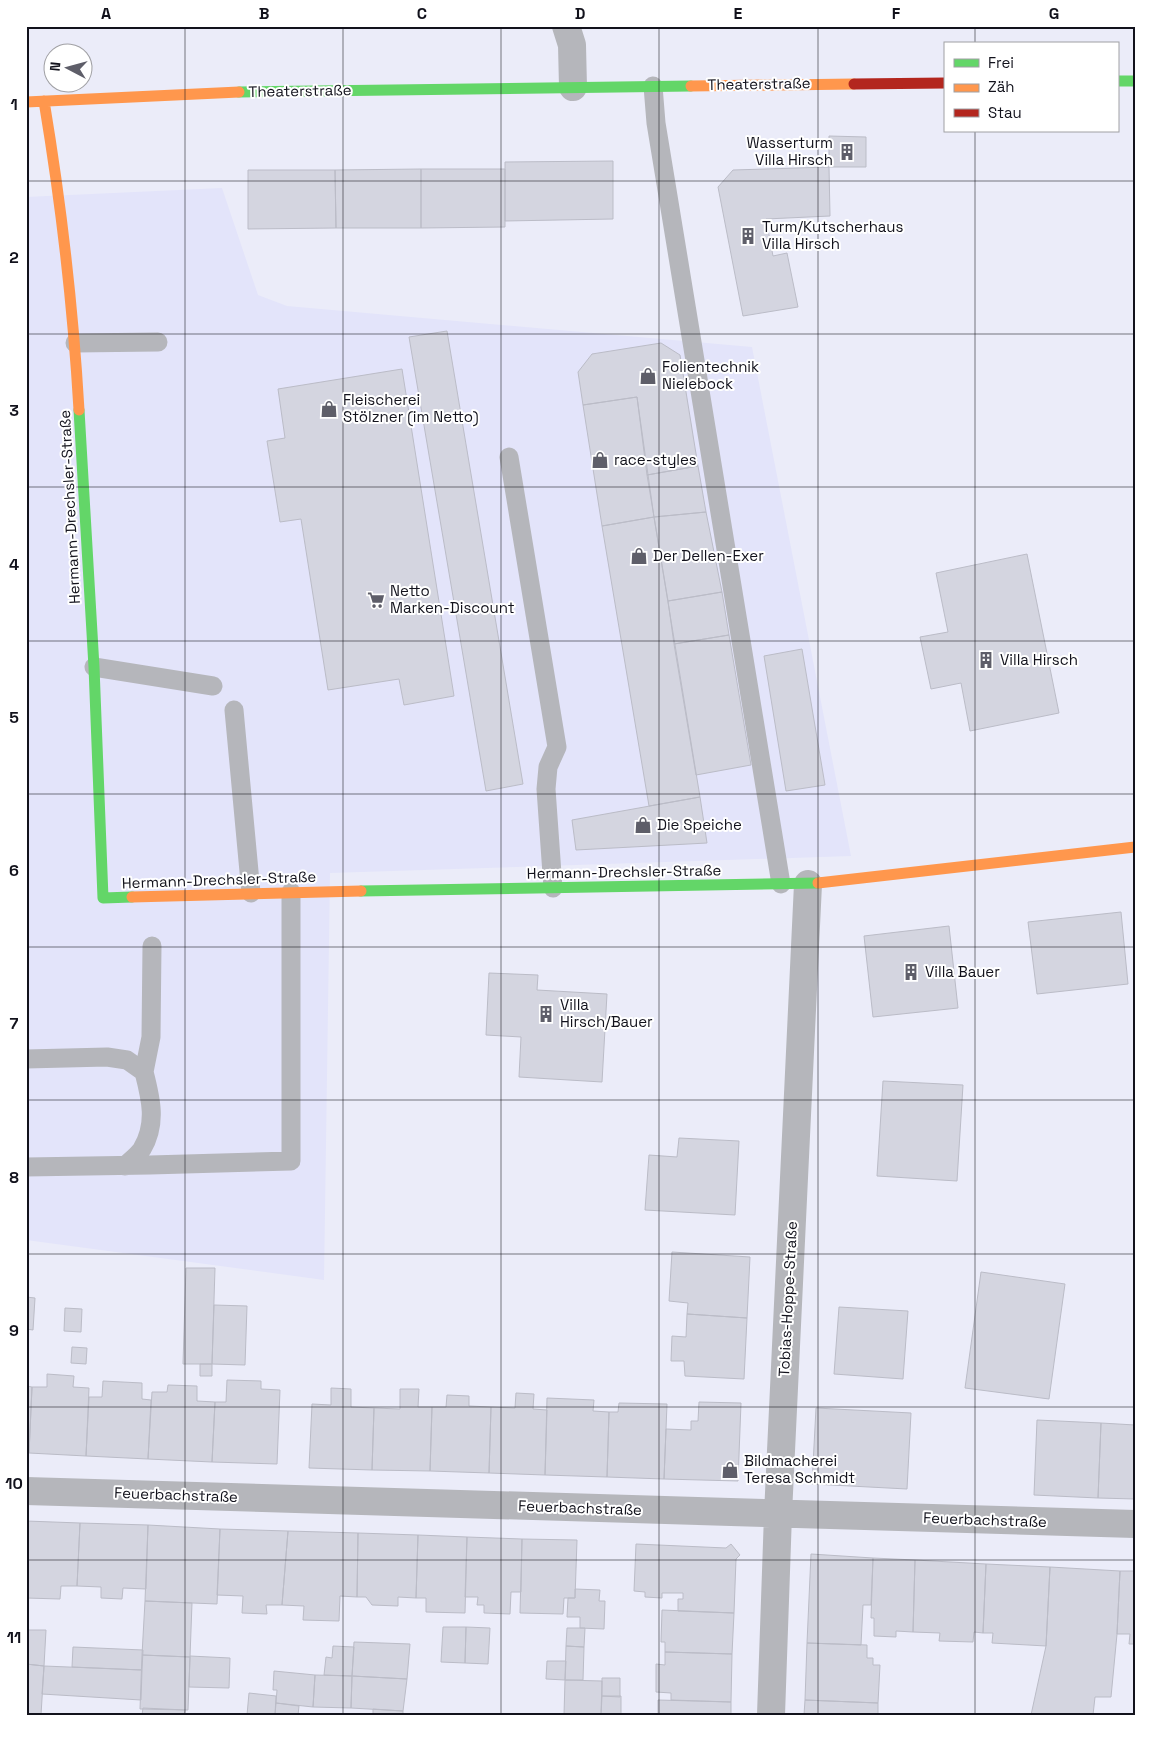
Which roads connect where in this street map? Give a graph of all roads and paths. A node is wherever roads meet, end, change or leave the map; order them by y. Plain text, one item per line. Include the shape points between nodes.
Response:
1 (566, 26) edge
2 (1118, 81) edge
3 (1135, 81) edge
4 (944, 82) edge
5 (653, 86) junction
6 (573, 87) junction
7 (44, 101) junction
8 (26, 102) edge
9 (158, 342) dead end
10 (75, 343) junction
11 (509, 457) dead end
12 (94, 667) junction
13 (213, 686) dead end
14 (234, 710) dead end
15 (1135, 847) edge
16 (781, 884) junction
17 (808, 884) junction
18 (553, 888) junction
19 (251, 892) junction
20 (291, 892) junction
21 (152, 946) dead end
22 (26, 1059) edge
23 (144, 1072) junction
24 (125, 1166) junction
25 (26, 1167) edge
26 (26, 1490) edge
27 (778, 1514) junction
28 (1135, 1524) edge
29 (771, 1715) edge

1 - 6 street via 572,45
2 - 3 street
4 - 5 street, Theaterstraße
5 - 6 street, Theaterstraße
5 - 16 lane via 656,123
6 - 7 street, Theaterstraße via 234,92
7 - 8 street, Theaterstraße
7 - 10 street, Hermann-Drechsler-Straße
9 - 10 lane
10 - 12 street, Hermann-Drechsler-Straße
11 - 18 lane via 556,747 548,767 546,789
12 - 13 lane
12 - 19 street, Hermann-Drechsler-Straße via 102,898
14 - 19 lane
15 - 17 street, Hermann-Drechsler-Straße
16 - 17 street, Hermann-Drechsler-Straße
16 - 18 street, Hermann-Drechsler-Straße
17 - 27 street, Tobias-Hoppe-Straße
18 - 20 street, Hermann-Drechsler-Straße
19 - 20 street, Hermann-Drechsler-Straße
20 - 24 lane via 291,1161
21 - 23 lane via 151,1037
22 - 23 lane via 107,1057 127,1060
23 - 24 lane via 151,1100 152,1123 142,1150
24 - 25 lane
26 - 27 street, Feuerbachstraße
27 - 28 street, Feuerbachstraße
27 - 29 street, Tobias-Hoppe-Straße

